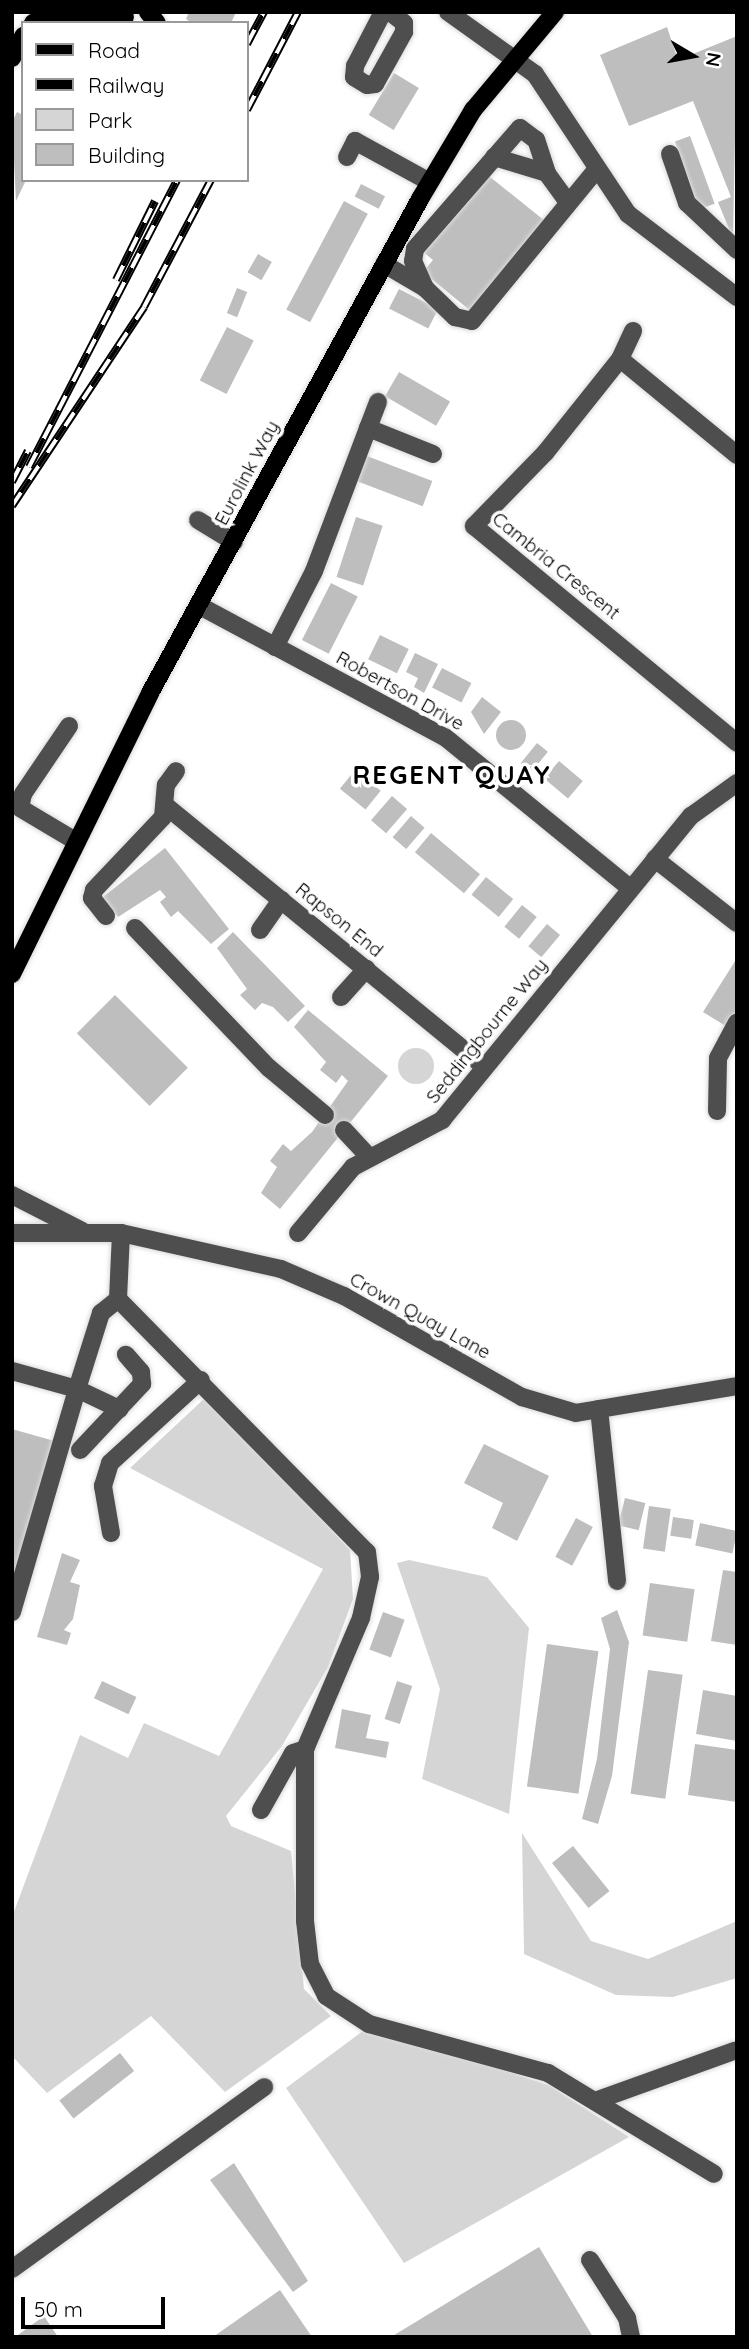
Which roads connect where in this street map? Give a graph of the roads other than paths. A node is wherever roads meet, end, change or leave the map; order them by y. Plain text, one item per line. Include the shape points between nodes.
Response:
1 (383, 12) edge
2 (390, 12) edge
3 (448, 12) edge
4 (556, 13) edge
5 (38, 17) edge
6 (126, 17) edge
7 (94, 21) edge
8 (21, 40) edge
9 (514, 57) junction
10 (12, 58) edge
11 (670, 154) dead end
12 (494, 157) junction
13 (346, 158) dead end
14 (597, 169) junction
15 (547, 173) junction
16 (430, 182) junction
17 (567, 201) junction
18 (737, 250) edge
19 (384, 264) junction
20 (425, 288) junction
21 (737, 298) edge
22 (633, 331) dead end
23 (620, 359) junction
24 (378, 402) dead end
25 (368, 428) junction
26 (433, 454) dead end
27 (737, 455) edge
28 (198, 520) dead end
29 (234, 542) junction
30 (200, 606) junction
31 (275, 646) junction
32 (69, 726) dead end
33 (737, 743) edge
34 (177, 771) dead end
35 (737, 783) edge
36 (16, 806) edge
37 (166, 806) junction
38 (77, 842) junction
39 (655, 859) junction
40 (630, 888) junction
41 (281, 900) junction
42 (106, 916) dead end
43 (737, 923) edge
44 (135, 928) dead end
45 (260, 930) dead end
46 (366, 969) junction
47 (12, 974) edge
48 (341, 997) dead end
49 (737, 1023) edge
50 (485, 1067) junction
51 (717, 1111) dead end
52 (325, 1115) dead end
53 (344, 1130) dead end
54 (370, 1158) junction
55 (12, 1195) edge
56 (82, 1231) junction
57 (12, 1233) edge
58 (121, 1233) junction
59 (298, 1233) dead end
60 (118, 1299) junction
61 (126, 1355) dead end
62 (12, 1371) edge
63 (201, 1380) junction
64 (737, 1386) edge
65 (77, 1389) junction
66 (119, 1409) junction
67 (599, 1409) junction
68 (80, 1450) dead end
69 (111, 1533) dead end
70 (617, 1581) dead end
71 (12, 1612) edge
72 (305, 1749) junction
73 (261, 1810) dead end
74 (734, 2051) dead end
75 (264, 2087) dead end
76 (596, 2101) junction
77 (714, 2174) dead end
78 (590, 2260) dead end
79 (12, 2269) edge
80 (631, 2337) edge

1 - 2 street via 355,66 354,77 367,85 375,84 404,32 404,23
3 - 9 street
4 - 9 main road, Eurolink Way
5 - 7 main road
6 - 7 main road
8 - 10 main road
9 - 14 street via 575,124
9 - 16 main road, Eurolink Way
11 - 18 street via 687,203
12 - 15 street
12 - 15 street via 520,128 536,140
12 - 20 street via 415,249 413,261
13 - 16 street via 355,141
14 - 17 street
14 - 21 street via 628,214
15 - 17 street
16 - 19 main road, Eurolink Way
17 - 20 street via 472,321 455,317
19 - 20 street
19 - 29 main road, Eurolink Way
22 - 23 street
23 - 27 street
23 - 33 street, Cambria Crescent via 545,453 474,526
24 - 25 street
25 - 26 street
25 - 31 street via 314,570
28 - 29 street
29 - 30 main road, Eurolink Way
30 - 31 street, Robertson Drive
30 - 38 main road, Eurolink Way
31 - 40 street, Robertson Drive via 446,738
32 - 36 street
34 - 37 street via 166,785
35 - 39 street via 706,801
36 - 38 street
37 - 41 street, Rapson End
37 - 42 street via 126,859 94,890 92,898
38 - 47 main road, Eurolink Way
39 - 40 street
39 - 43 street
40 - 50 street, Seddingbourne Way
41 - 45 street
41 - 46 street, Rapson End
44 - 52 street via 269,1068
46 - 48 street
46 - 50 street, Rapson End
49 - 51 street via 718,1058
50 - 54 street, Seddingbourne Way via 427,1134
53 - 54 street
54 - 59 street, Seddingbourne Way via 339,1181
55 - 56 street, Crown Quay Lane
56 - 57 street, Crown Quay Lane
56 - 58 street, Crown Quay Lane
58 - 60 street
58 - 67 street, Crown Quay Lane via 281,1269 344,1296 522,1397 576,1413
60 - 63 street
60 - 65 street via 101,1313
61 - 66 street via 144,1377
62 - 65 street
63 - 69 street via 110,1463 103,1486
63 - 72 street via 367,1552 370,1577 361,1618
64 - 67 street, Crown Quay Lane
65 - 66 street
65 - 71 street
66 - 68 street
67 - 70 street
72 - 73 street via 293,1753
72 - 76 street via 305,1922 310,1964 326,1996 369,2024 548,2073
74 - 76 street
75 - 79 street
76 - 77 street
78 - 80 street via 627,2318

